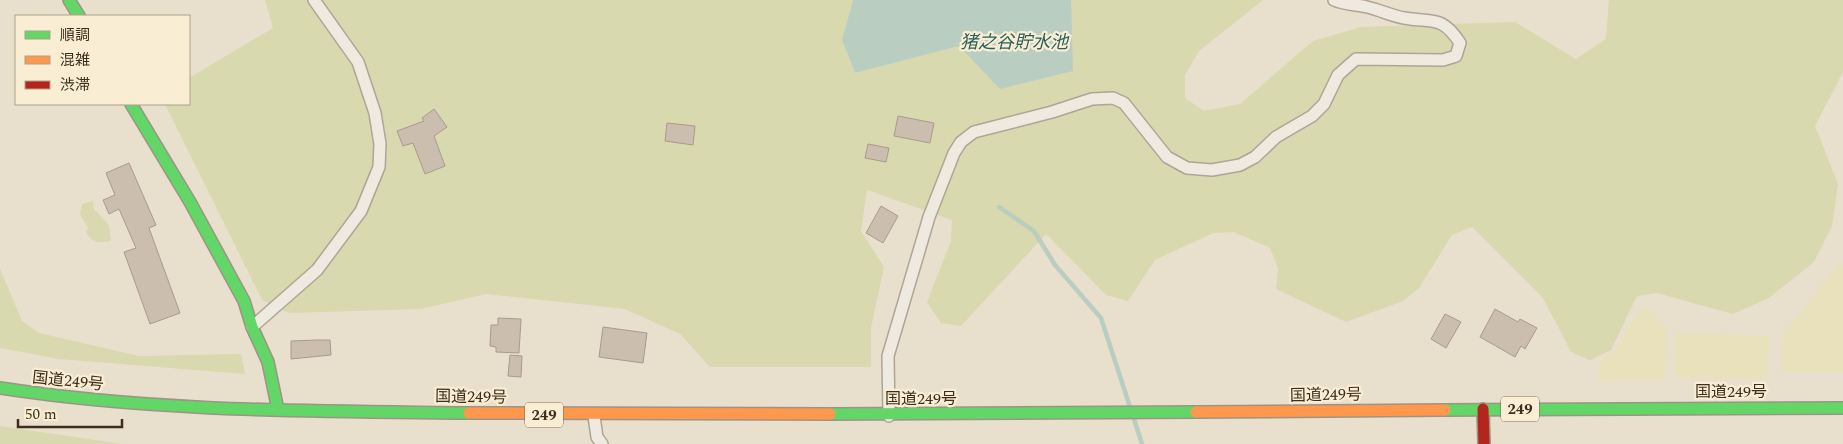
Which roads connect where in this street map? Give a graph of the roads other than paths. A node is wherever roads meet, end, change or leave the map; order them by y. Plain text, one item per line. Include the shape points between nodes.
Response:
1 (69, 0) edge
2 (314, 0) edge
3 (1334, 0) edge
4 (78, 15) edge
5 (132, 105) edge
6 (252, 326) junction
7 (0, 388) edge
8 (1843, 408) edge
9 (1483, 409) junction
10 (278, 410) junction
11 (594, 416) junction
12 (889, 416) junction
13 (602, 444) edge
14 (1484, 444) edge

1 - 4 main road
2 - 6 street via 358,62 375,114 380,144 379,167 361,211 317,270
3 - 12 street via 1405,18 1445,23 1460,42 1460,49 1456,56 1443,60 1356,59 1338,75 1324,104 1312,116 1276,136 1255,157 1240,165 1212,170 1187,168 1167,157 1124,104 1113,98 1092,99 974,132 962,142 954,153 928,217 888,356
5 - 6 main road via 244,301
6 - 10 main road via 268,362
7 - 10 main road, 国道249号 / 249 via 65,399
8 - 9 main road, 国道249号 / 249
9 - 12 main road, 国道249号 / 249
9 - 14 main road
10 - 11 main road, 国道249号 / 249
11 - 12 main road, 国道249号 / 249
11 - 13 street via 597,437

